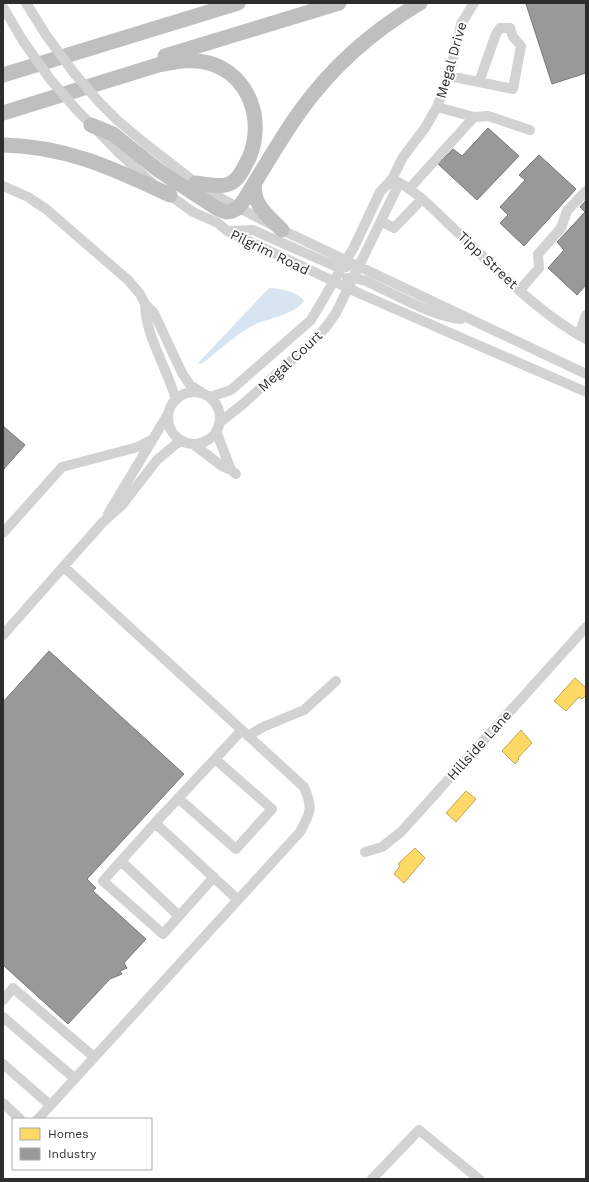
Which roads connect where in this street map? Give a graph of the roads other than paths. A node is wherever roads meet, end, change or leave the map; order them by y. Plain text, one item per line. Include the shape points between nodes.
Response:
1 (26, 3) edge
2 (211, 3) edge
3 (238, 3) edge
4 (339, 3) edge
5 (420, 3) edge
6 (474, 3) edge
7 (3, 7) edge
8 (3, 64) edge
9 (3, 75) edge
10 (450, 76) junction
11 (479, 82) junction
12 (3, 106) edge
13 (437, 107) junction
14 (3, 113) edge
15 (474, 117) junction
16 (91, 125) junction
17 (530, 130) dead end
18 (3, 145) edge
19 (392, 179) junction
20 (255, 182) junction
21 (196, 183) junction
22 (3, 186) edge
23 (409, 189) junction
24 (586, 191) edge
25 (170, 196) junction
26 (422, 200) junction
27 (238, 208) junction
28 (381, 221) junction
29 (282, 230) junction
30 (227, 231) junction
31 (344, 264) junction
32 (359, 266) junction
33 (353, 278) junction
34 (333, 281) junction
35 (348, 288) junction
36 (520, 290) junction
37 (144, 304) junction
38 (586, 316) edge
39 (470, 319) junction
40 (582, 337) edge
41 (586, 374) edge
42 (201, 392) junction
43 (586, 392) edge
44 (210, 397) junction
45 (176, 400) junction
46 (168, 414) junction
47 (217, 427) junction
48 (153, 440) junction
49 (182, 441) junction
50 (193, 444) junction
51 (103, 522) junction
52 (3, 533) edge
53 (65, 568) junction
54 (586, 627) edge
55 (3, 636) edge
56 (336, 681) dead end
57 (245, 733) junction
58 (215, 759) junction
59 (178, 798) junction
60 (155, 823) junction
61 (365, 852) dead end
62 (121, 861) junction
63 (214, 877) junction
64 (237, 899) junction
65 (179, 916) junction
66 (3, 1000) edge
67 (3, 1017) edge
68 (94, 1057) junction
69 (3, 1064) edge
70 (74, 1078) junction
71 (3, 1103) edge
72 (50, 1105) junction
73 (19, 1118) edge
74 (39, 1118) edge
75 (372, 1179) edge
76 (479, 1179) edge

1 - 21 street, Pilgrim Road, bridge via 74,73 99,102 122,124
2 - 8 highway
3 - 9 highway
4 - 12 highway
5 - 20 highway via 361,44 333,72 300,110
6 - 10 street, Megal Drive via 461,24
7 - 16 street, Pilgrim Road, bridge via 50,79
10 - 11 street
10 - 13 street, Megal Drive
11 - 11 street via 513,89 521,46 513,37 510,28 500,28 496,34
13 - 15 street
13 - 19 street, Megal Drive
14 - 21 highway via 158,65 181,61 209,63 233,77 243,88 254,107 255,135 253,148 235,180 224,186
15 - 17 street via 488,116
15 - 23 street
16 - 25 street, Pilgrim Road via 139,171
16 - 27 highway via 114,134 158,170 213,206 226,212
18 - 25 highway via 52,150 86,158
19 - 23 street, Tipp Street
19 - 28 street, Megal Drive via 396,190
19 - 31 street, Megal Drive via 380,192
20 - 27 highway
20 - 29 highway via 254,194 257,202
21 - 27 street, Pilgrim Road
22 - 37 street via 28,197 60,220 128,280 140,294
23 - 26 street, Tipp Street
24 - 36 street via 567,211 561,228 538,254 539,268
25 - 30 street, Pilgrim Road via 193,212 218,223
26 - 28 street via 394,228
26 - 36 street, Tipp Street
27 - 29 street, Pilgrim Road
28 - 32 street, Megal Drive
29 - 31 street, Pilgrim Road
30 - 31 street via 253,230
30 - 34 street, Pilgrim Road
31 - 32 street
31 - 34 street, Megal Drive
32 - 33 street, Megal Drive
32 - 39 street
33 - 34 street
33 - 35 street, Megal Drive
33 - 39 street via 452,318
34 - 35 street, Pilgrim Road
34 - 44 street, Megal Court via 311,320 304,327 231,390
35 - 43 street, Pilgrim Road
35 - 47 street, Megal Court via 336,313 321,334
36 - 40 street, Tipp Street via 553,318
37 - 42 street via 154,313 182,374 190,385
37 - 45 street via 145,317
38 - 40 street
39 - 41 street
42 - 44 street
42 - 45 street via 190,392
44 - 47 street via 217,405 220,416
45 - 46 street
46 - 48 street
46 - 49 street via 174,434
47 - 50 street via 213,436 204,442
47 - 50 street via 234,472
48 - 51 street
48 - 52 street via 138,447 62,468
49 - 50 street
49 - 51 street via 157,460 122,505
51 - 53 street
53 - 55 street
53 - 57 street
54 - 61 street, Hillside Lane via 401,832 382,847
56 - 57 street via 304,710
57 - 58 street
57 - 64 street via 304,787 311,804 307,820 300,832
58 - 59 street
58 - 59 street via 272,809 236,849
59 - 60 street
60 - 62 street
60 - 63 street
62 - 65 street
62 - 65 street via 103,881 163,934
63 - 64 street
63 - 65 street
64 - 68 street
66 - 68 street via 13,988
67 - 70 street
68 - 70 street
69 - 72 street
70 - 72 street
71 - 73 street
72 - 74 street
75 - 76 street via 419,1130

